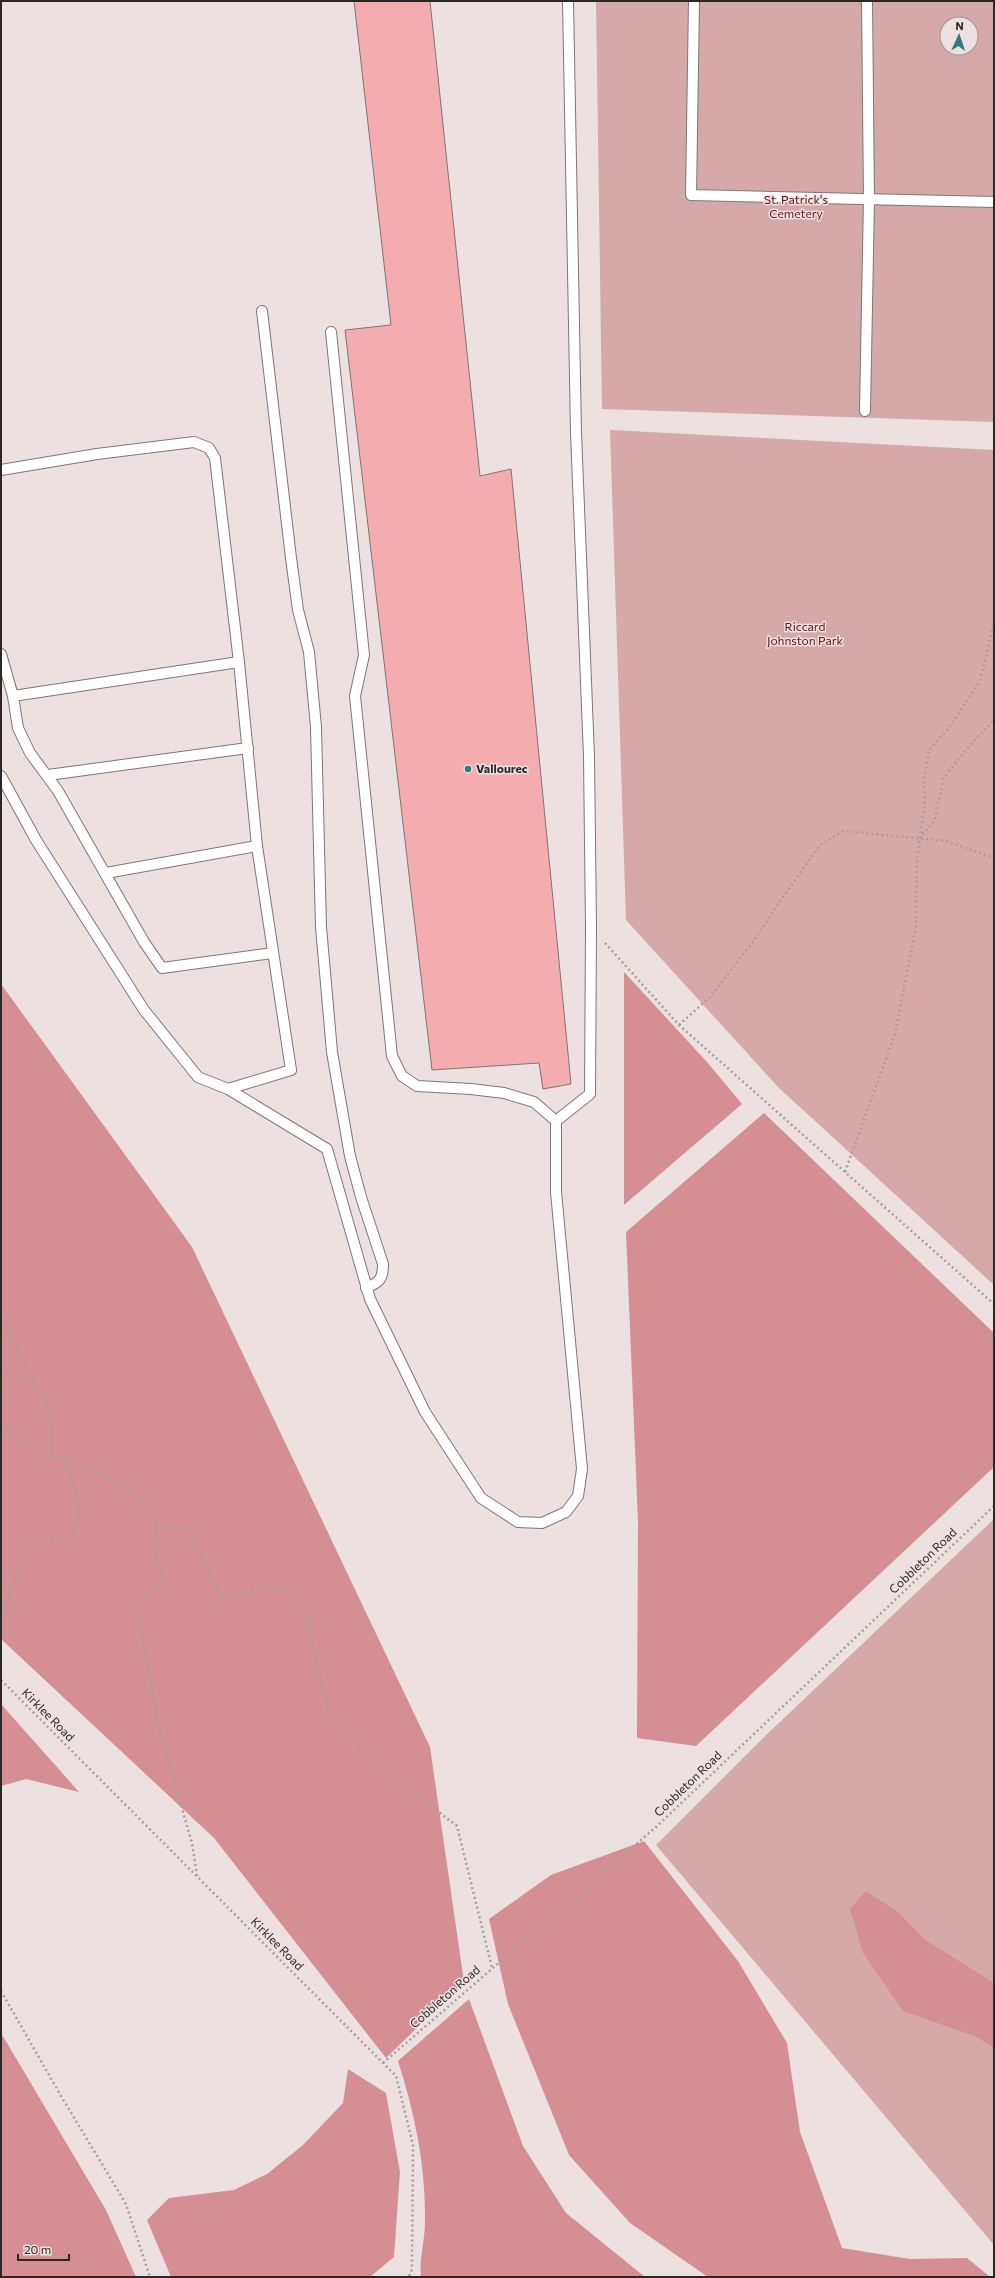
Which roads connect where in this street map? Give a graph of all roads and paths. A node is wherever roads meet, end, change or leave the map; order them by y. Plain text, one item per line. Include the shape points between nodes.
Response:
1 (568, 1) edge
2 (694, 1) edge
3 (867, 1) edge
4 (869, 199) junction
5 (994, 202) edge
6 (262, 311) dead end
7 (331, 332) dead end
8 (865, 411) dead end
9 (1, 470) edge
10 (994, 623) edge
11 (1, 654) edge
12 (239, 662) junction
13 (13, 696) junction
14 (994, 720) edge
15 (248, 748) junction
16 (48, 775) junction
17 (1, 776) edge
18 (919, 839) junction
19 (257, 846) junction
20 (994, 858) edge
21 (106, 873) junction
22 (591, 928) junction
23 (273, 953) junction
24 (679, 1025) junction
25 (228, 1089) junction
26 (556, 1121) junction
27 (845, 1172) junction
28 (366, 1288) junction
29 (994, 1304) edge
30 (1, 1318) edge
31 (1, 1373) edge
32 (35, 1384) junction
33 (1, 1425) edge
34 (52, 1457) junction
35 (64, 1457) junction
36 (994, 1506) edge
37 (157, 1524) junction
38 (1, 1618) edge
39 (1, 1680) edge
40 (197, 1877) junction
41 (492, 1968) junction
42 (1, 1991) edge
43 (383, 2063) junction
44 (150, 2277) edge
45 (409, 2277) edge

1 - 22 lane via 576,434 589,756
2 - 4 lane via 691,196
3 - 4 lane
4 - 5 lane
4 - 8 lane
6 - 28 lane via 298,610 309,652 316,727 321,927 332,1052 350,1156 360,1196 383,1264 380,1282
7 - 26 lane via 364,655 355,696 392,1056 402,1076 417,1086 504,1094 534,1102
9 - 12 lane via 97,454 194,442 209,448 214,458
10 - 18 path via 980,681 949,728 929,750
11 - 13 lane
12 - 13 lane
12 - 15 lane
13 - 16 lane via 21,734 30,753
14 - 18 path via 944,778 934,822
15 - 16 lane
15 - 19 lane
16 - 21 lane
17 - 25 lane via 36,840 144,1010 198,1077
18 - 20 path via 946,842
18 - 24 path via 843,831 820,845 753,942 710,997
18 - 27 path via 916,926 895,1034
19 - 21 lane
19 - 23 lane
21 - 23 lane via 144,942 162,968
22 - 24 path
22 - 26 lane via 590,1094
23 - 25 lane via 291,1070
24 - 27 path
25 - 28 lane via 327,1149
26 - 28 lane via 556,1192 582,1469 578,1496 566,1512 542,1523 518,1522 481,1498 425,1412
27 - 29 path
30 - 32 path
31 - 32 path
32 - 34 path via 53,1418
33 - 34 path via 43,1458
34 - 35 path
35 - 37 path via 131,1490
35 - 38 path via 80,1506 74,1534 47,1539 26,1551
36 - 41 path, Cobbleton Road via 656,1827
37 - 40 path via 157,1560 164,1581 137,1609 159,1730 192,1843
37 - 41 path via 189,1530 221,1598 271,1585 293,1594 306,1613 329,1715 377,1765 457,1826
39 - 40 path, Kirklee Road
40 - 43 path, Kirklee Road
41 - 43 path, Cobbleton Road
42 - 44 path via 126,2204
43 - 45 path, Kirklee Road via 396,2076 413,2145 412,2269

